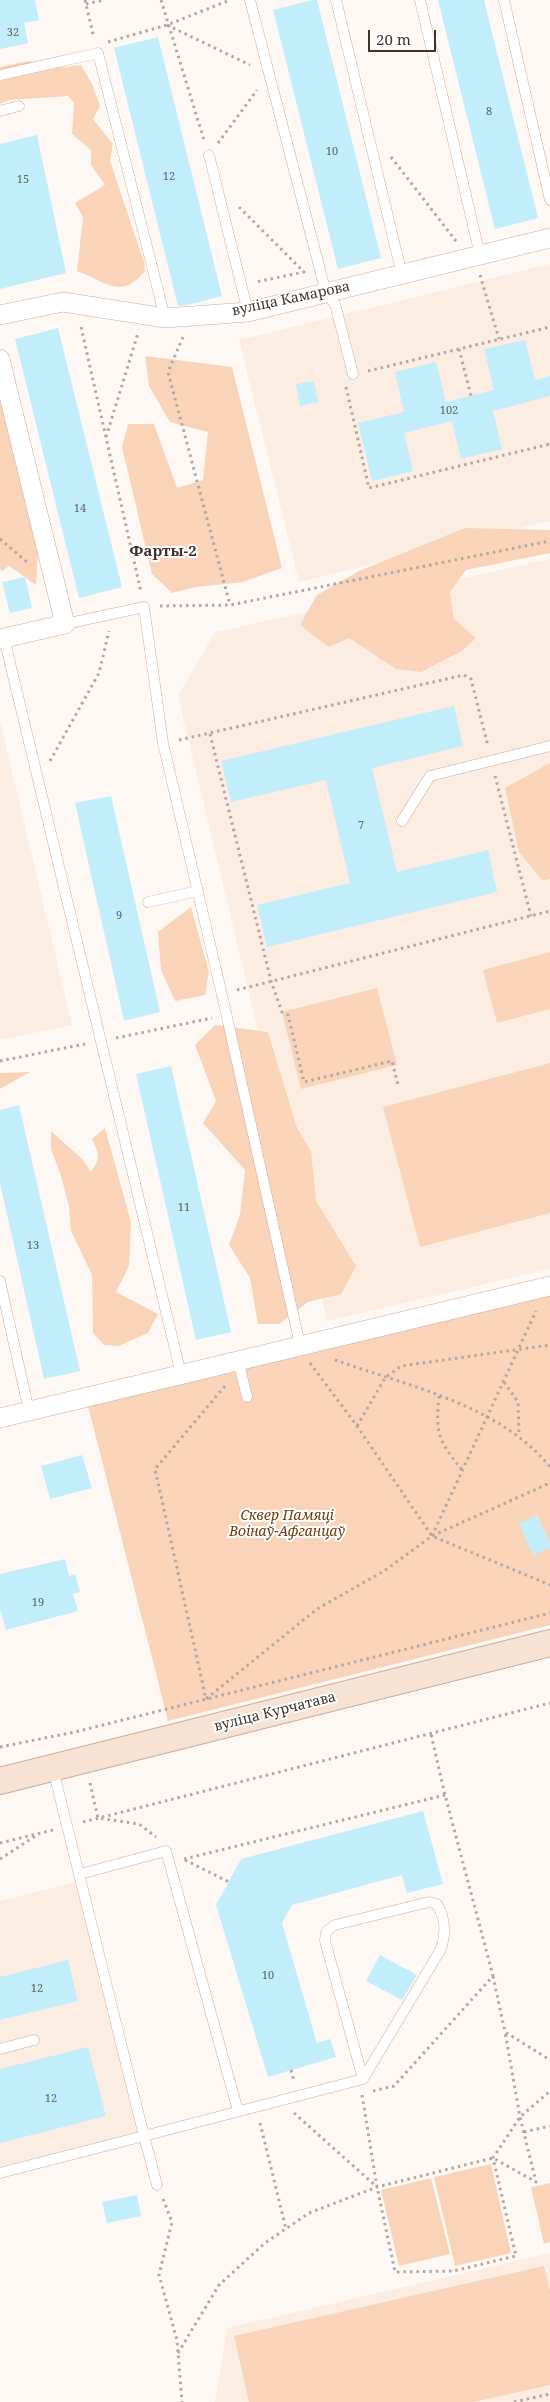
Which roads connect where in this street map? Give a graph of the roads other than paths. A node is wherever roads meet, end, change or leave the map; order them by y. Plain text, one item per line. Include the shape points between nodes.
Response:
1 (250, 0) edge
2 (336, 0) edge
3 (420, 0) edge
4 (504, 0) edge
5 (0, 75) edge
6 (19, 106) dead end
7 (0, 110) edge
8 (209, 155) road end
9 (550, 200) edge
10 (550, 238) edge
11 (475, 256) junction
12 (402, 275) junction
13 (326, 293) junction
14 (248, 312) junction
15 (0, 315) edge
16 (165, 318) junction
17 (0, 359) edge
18 (353, 374) road end
19 (66, 624) junction
20 (2, 638) edge
21 (550, 746) edge
22 (402, 822) dead end
23 (198, 891) junction
24 (148, 902) dead end
25 (0, 1282) edge
26 (550, 1286) edge
27 (304, 1352) junction
28 (238, 1360) junction
29 (181, 1374) junction
30 (247, 1397) dead end
31 (29, 1411) junction
32 (0, 1418) edge
33 (550, 1643) edge
34 (53, 1768) junction
35 (0, 1781) edge
36 (80, 1874) junction
37 (34, 2040) dead end
38 (0, 2049) edge
39 (363, 2079) junction
40 (238, 2111) junction
41 (144, 2136) junction
42 (0, 2173) edge
43 (157, 2185) road end

1 - 13 lane
2 - 12 lane
3 - 11 lane
4 - 9 lane
5 - 16 lane via 98,53
6 - 7 lane
8 - 14 lane
10 - 11 street, вуліца Камарова
11 - 12 street, вуліца Камарова
12 - 13 street, вуліца Камарова
13 - 14 street, вуліца Камарова
13 - 18 lane via 334,304
14 - 16 street, вуліца Камарова
15 - 16 street, вуліца Камарова via 63,302
17 - 19 street
19 - 20 street
19 - 23 lane via 144,607 163,743
20 - 29 lane
21 - 22 lane via 430,776
23 - 24 lane
23 - 27 lane
25 - 31 lane
26 - 27 street
27 - 28 street
28 - 29 street
28 - 30 lane
29 - 31 street
31 - 32 street
33 - 34 main road, вуліца Курчатава
34 - 35 main road, вуліца Курчатава
34 - 36 lane
36 - 40 lane via 166,1851
36 - 41 lane
37 - 38 lane
39 - 39 lane via 325,1941 326,1932 335,1925 429,1902 437,1904 443,1914 445,1936 441,1949
39 - 40 lane
40 - 41 lane
41 - 42 lane
41 - 43 lane

